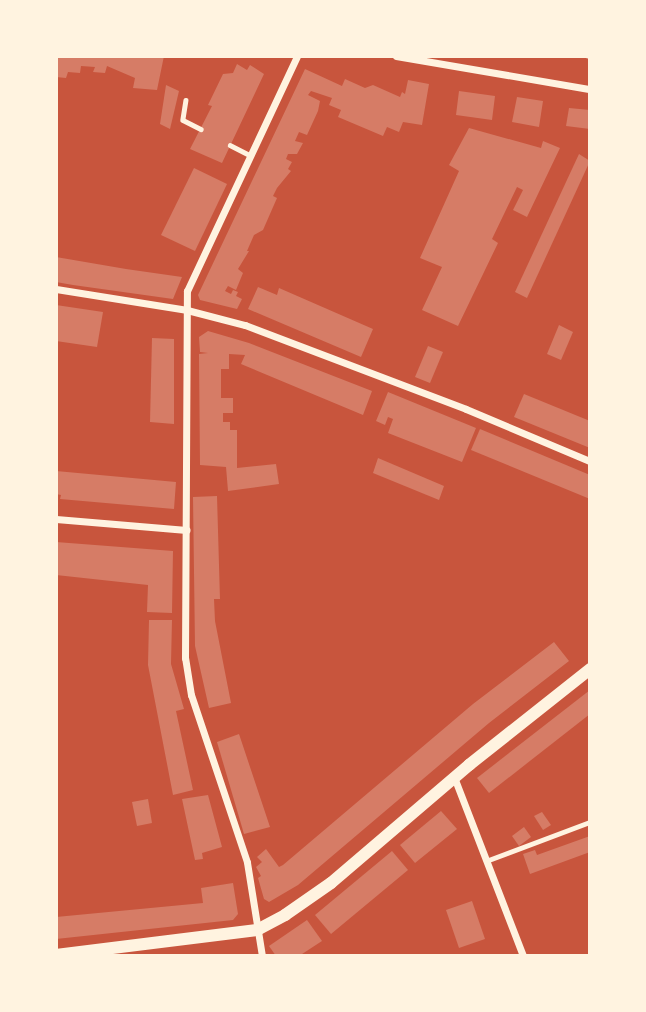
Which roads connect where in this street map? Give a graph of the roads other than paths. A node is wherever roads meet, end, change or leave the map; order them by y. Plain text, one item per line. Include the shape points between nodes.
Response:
1 (297, 56) edge
2 (396, 56) edge
3 (590, 89) edge
4 (187, 100) dead end
5 (201, 129) dead end
6 (230, 145) dead end
7 (250, 155) junction
8 (56, 289) edge
9 (187, 310) junction
10 (590, 461) edge
11 (56, 519) edge
12 (187, 530) junction
13 (590, 669) edge
14 (454, 777) junction
15 (590, 822) edge
16 (486, 861) junction
17 (257, 930) junction
18 (56, 955) edge
19 (262, 956) edge
20 (523, 956) edge

1 - 7 street
2 - 3 street
4 - 5 lane via 183,120
6 - 7 lane
7 - 9 street via 187,290
8 - 9 street
9 - 10 street via 245,326
9 - 12 street
11 - 12 street
12 - 17 street via 185,658 191,695 247,862
13 - 14 main road
14 - 16 street
14 - 17 main road via 331,883
15 - 16 lane
16 - 20 street
17 - 18 main road
17 - 19 street

